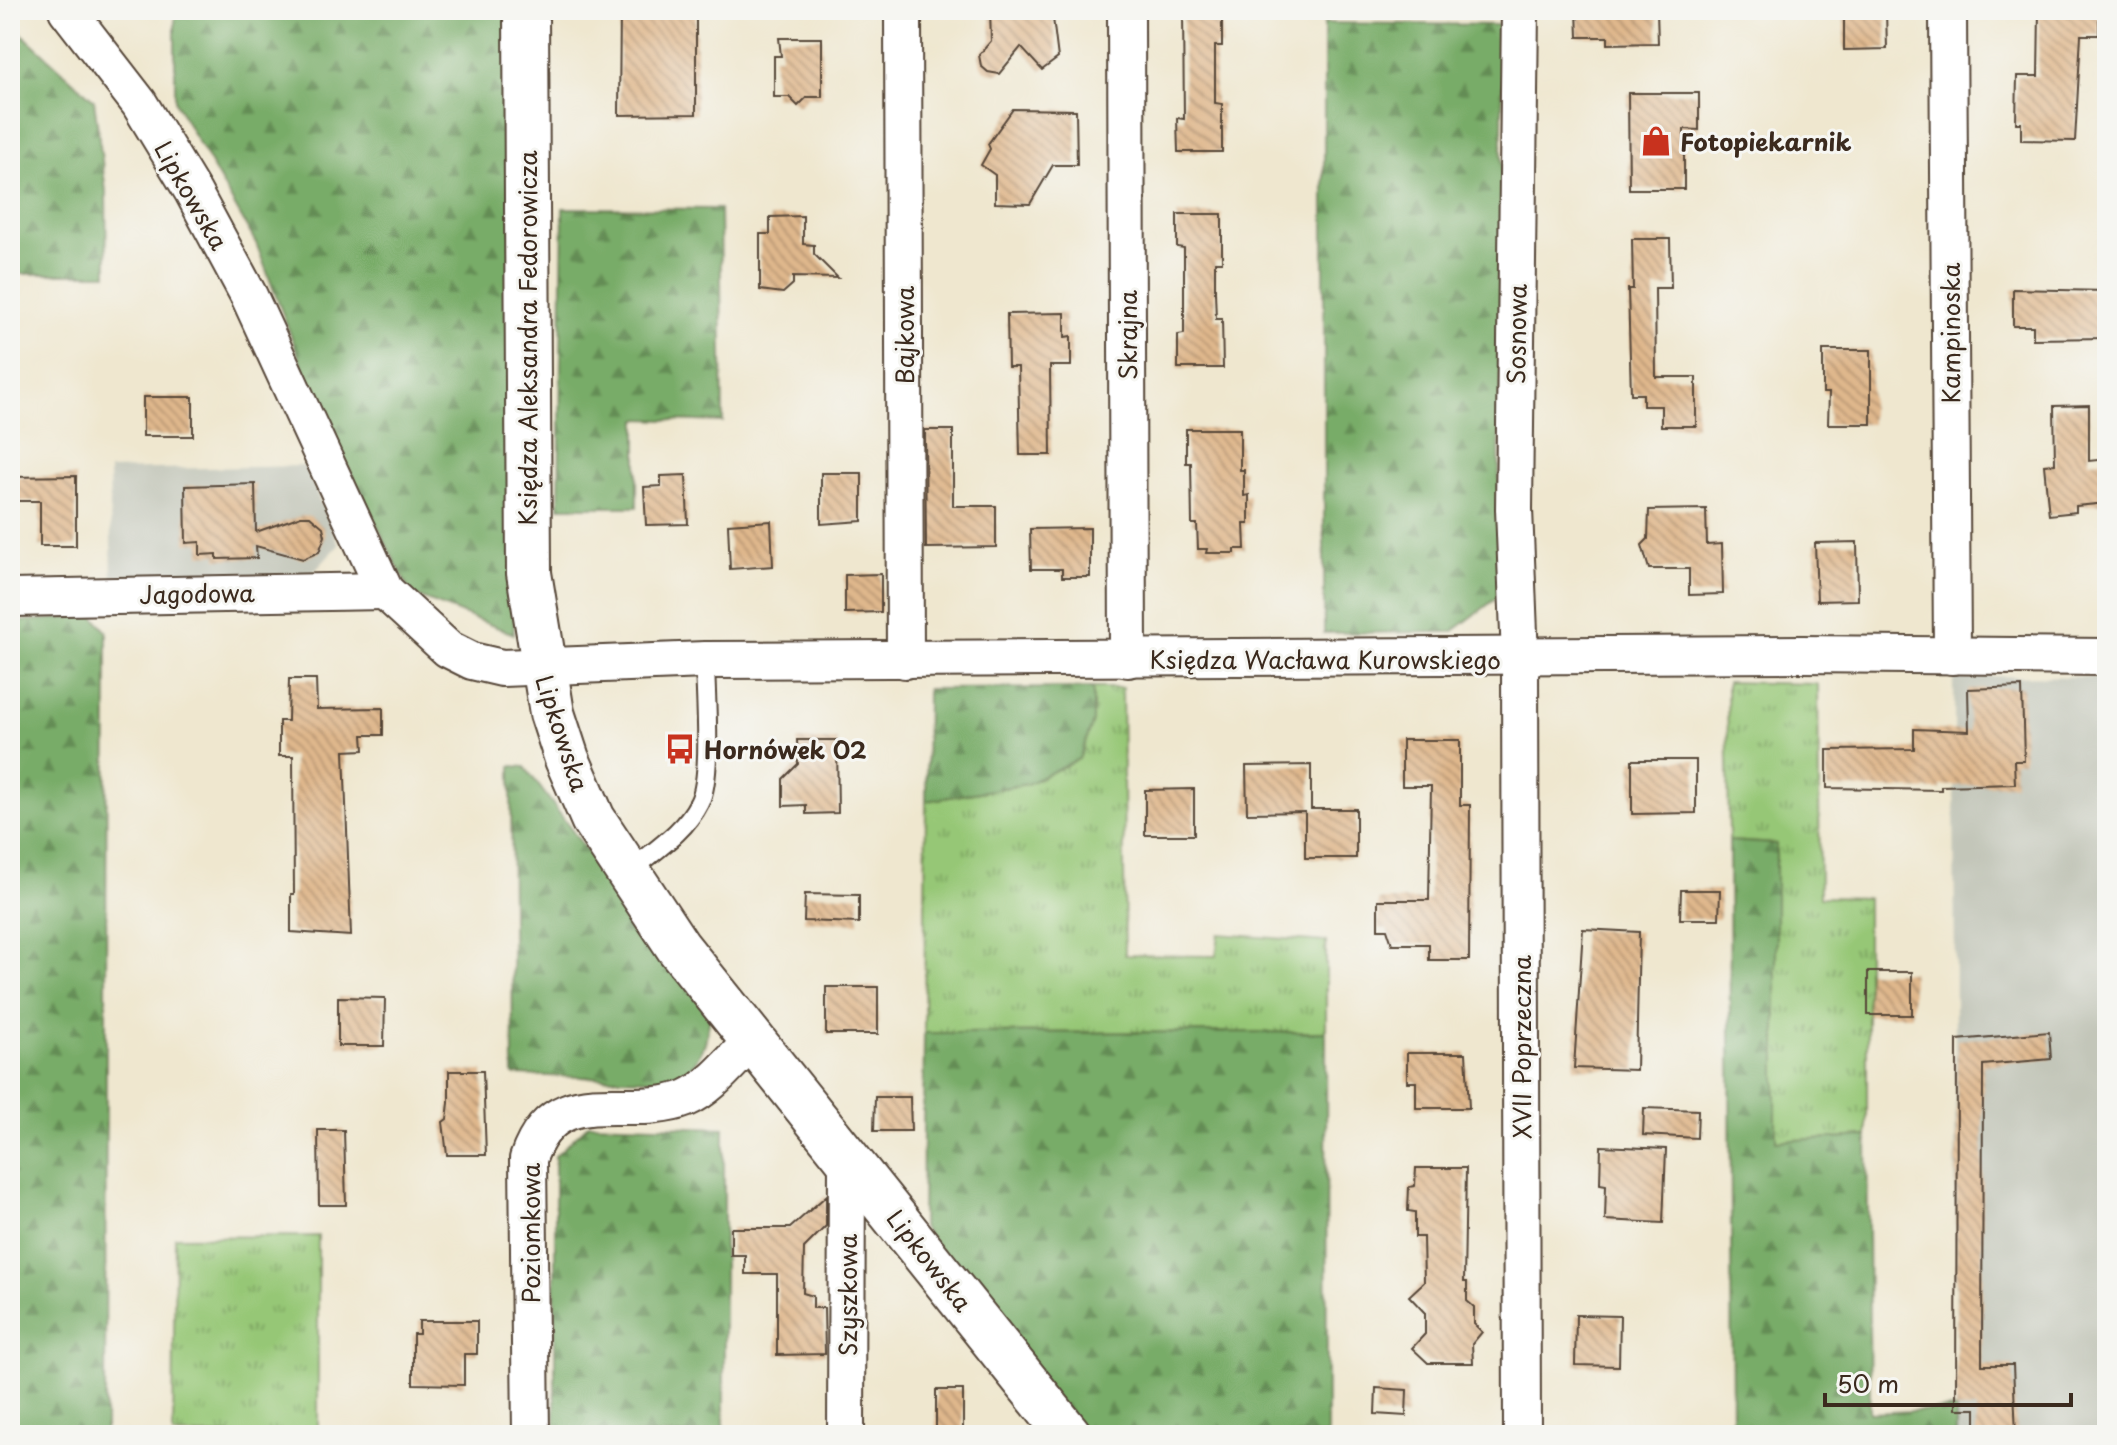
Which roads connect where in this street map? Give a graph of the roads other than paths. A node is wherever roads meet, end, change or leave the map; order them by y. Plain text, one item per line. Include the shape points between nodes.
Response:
1 (67, 10) edge
2 (526, 10) edge
3 (903, 10) edge
4 (1126, 10) edge
5 (1520, 10) edge
6 (1948, 10) edge
7 (385, 591) junction
8 (10, 598) edge
9 (1952, 656) junction
10 (2107, 657) edge
11 (1520, 658) junction
12 (1128, 659) junction
13 (705, 660) junction
14 (905, 660) junction
15 (542, 665) junction
16 (626, 875) junction
17 (752, 1041) junction
18 (847, 1155) junction
19 (531, 1435) edge
20 (846, 1435) edge
21 (1069, 1435) edge
22 (1522, 1435) edge

1 - 7 street, Lipkowska via 139,103 193,192 249,296
2 - 15 street, Księdza Aleksandra Fedorowicza via 528,545
3 - 14 street, Bajkowa
4 - 12 street, Skrajna
5 - 11 street, Sosnowa via 1514,509
6 - 9 street, Kampinoska
7 - 8 street, Jagodowa
7 - 15 street, Lipkowska via 448,649 472,661 502,668
9 - 10 street, Księdza Wacława Kurowskiego
9 - 11 street, Księdza Wacława Kurowskiego
11 - 12 street, Księdza Wacława Kurowskiego
11 - 22 street, XVII Poprzeczna
12 - 14 street, Księdza Wacława Kurowskiego
13 - 14 street, Księdza Wacława Kurowskiego
13 - 15 street, Księdza Wacława Kurowskiego
13 - 16 lane via 700,802 674,835
15 - 16 street, Lipkowska via 567,759 593,819
16 - 17 street, Lipkowska
17 - 18 street, Lipkowska
17 - 19 street, Poziomkowa via 686,1098 568,1111 534,1139 528,1159
18 - 20 street, Szyszkowa
18 - 21 street, Lipkowska

